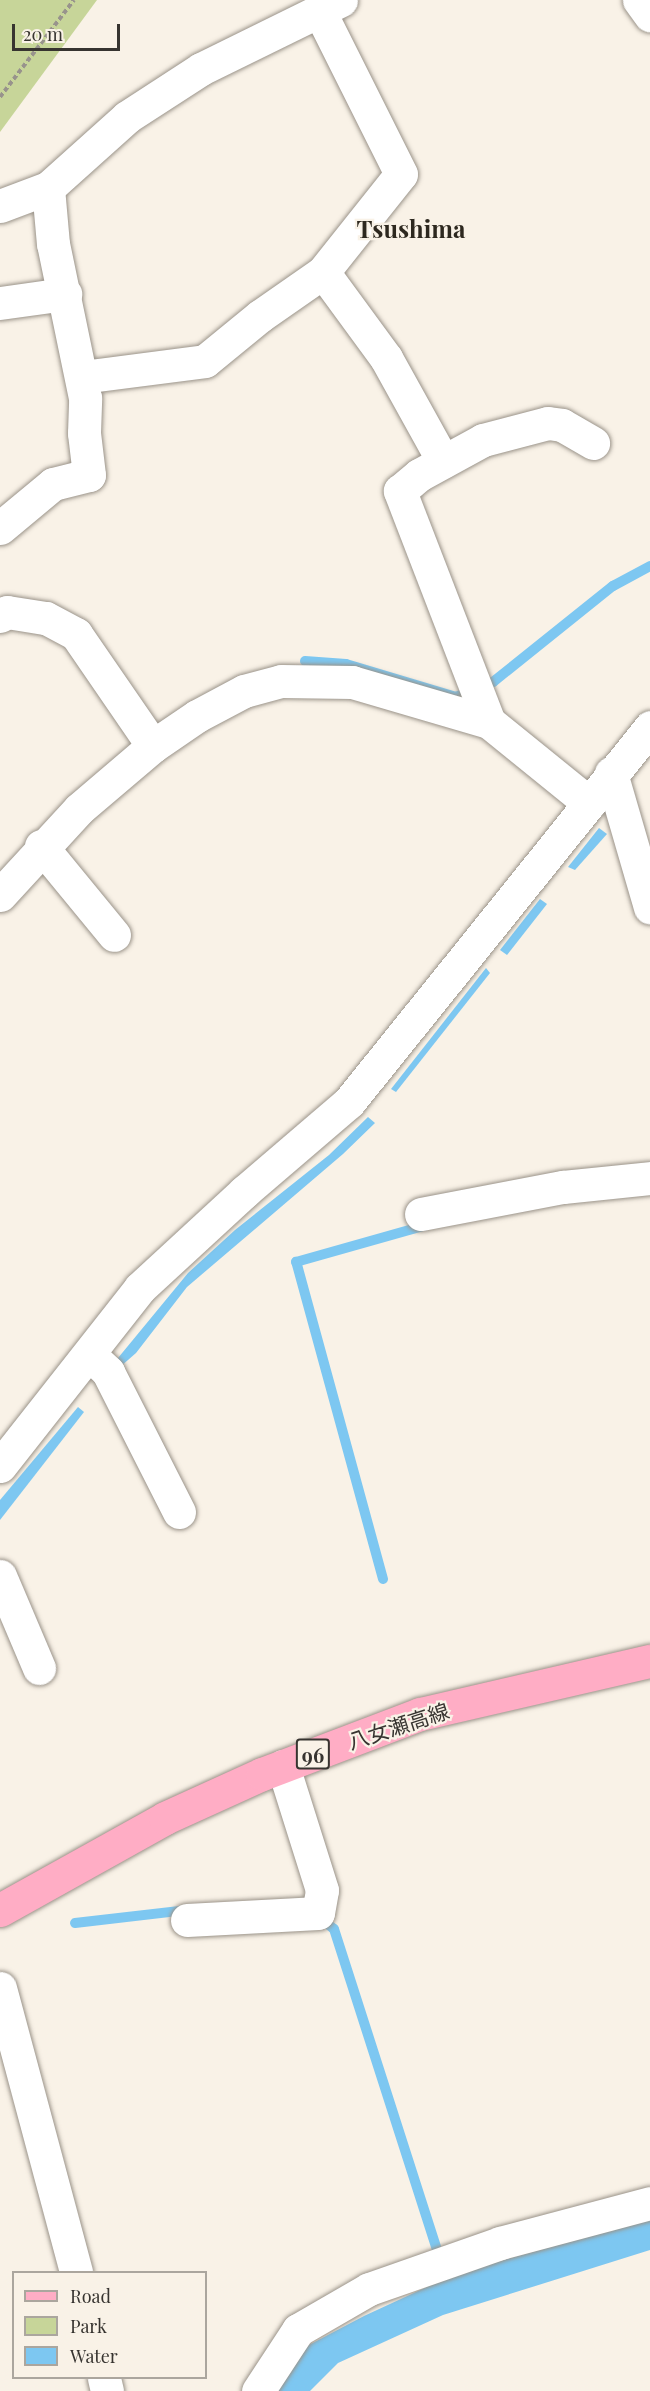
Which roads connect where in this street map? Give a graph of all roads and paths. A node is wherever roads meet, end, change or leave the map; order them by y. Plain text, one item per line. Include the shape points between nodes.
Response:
1 (74, 0) edge
2 (639, 0) edge
3 (330, 6) edge
4 (650, 15) edge
5 (0, 98) edge
6 (48, 188) junction
7 (0, 206) edge
8 (323, 272) junction
9 (64, 294) junction
10 (0, 303) edge
11 (82, 377) junction
12 (593, 443) dead end
13 (443, 461) junction
14 (0, 528) edge
15 (2, 610) edge
16 (489, 722) junction
17 (650, 728) edge
18 (153, 746) junction
19 (611, 773) junction
20 (589, 803) junction
21 (41, 846) junction
22 (0, 895) edge
23 (650, 907) edge
24 (114, 935) dead end
25 (650, 1178) edge
26 (421, 1214) dead end
27 (90, 1355) junction
28 (0, 1466) edge
29 (178, 1512) dead end
30 (0, 1576) edge
31 (650, 1660) edge
32 (39, 1668) dead end
33 (283, 1766) junction
34 (0, 1910) edge
35 (187, 1920) dead end
36 (0, 1988) edge
37 (650, 2203) edge
38 (76, 2271) edge
39 (258, 2391) edge

1 - 5 path
2 - 4 street
3 - 6 street via 201,69 126,117
3 - 8 street via 401,174
6 - 7 street
6 - 9 street via 51,234
8 - 11 street via 205,361
8 - 13 street via 386,358
9 - 10 street
9 - 11 street
11 - 14 street via 89,475 52,484
12 - 13 street via 562,424 548,423 483,440
13 - 16 street via 400,491
15 - 18 street via 46,618 76,634
16 - 18 street via 352,682 280,681 244,691
16 - 20 street
17 - 19 street
18 - 21 street
19 - 20 street
19 - 23 street
20 - 27 street via 349,1102 140,1288
21 - 22 street
21 - 24 street
25 - 26 street via 563,1187
27 - 28 street
27 - 29 street via 108,1372
30 - 32 street
31 - 33 main road, 八女瀬高線 / 96 via 420,1714
33 - 34 main road, 八女瀬高線 / 96 via 165,1818
33 - 35 street via 322,1890 318,1913
36 - 38 street
37 - 39 street via 500,2243 369,2289 298,2330

